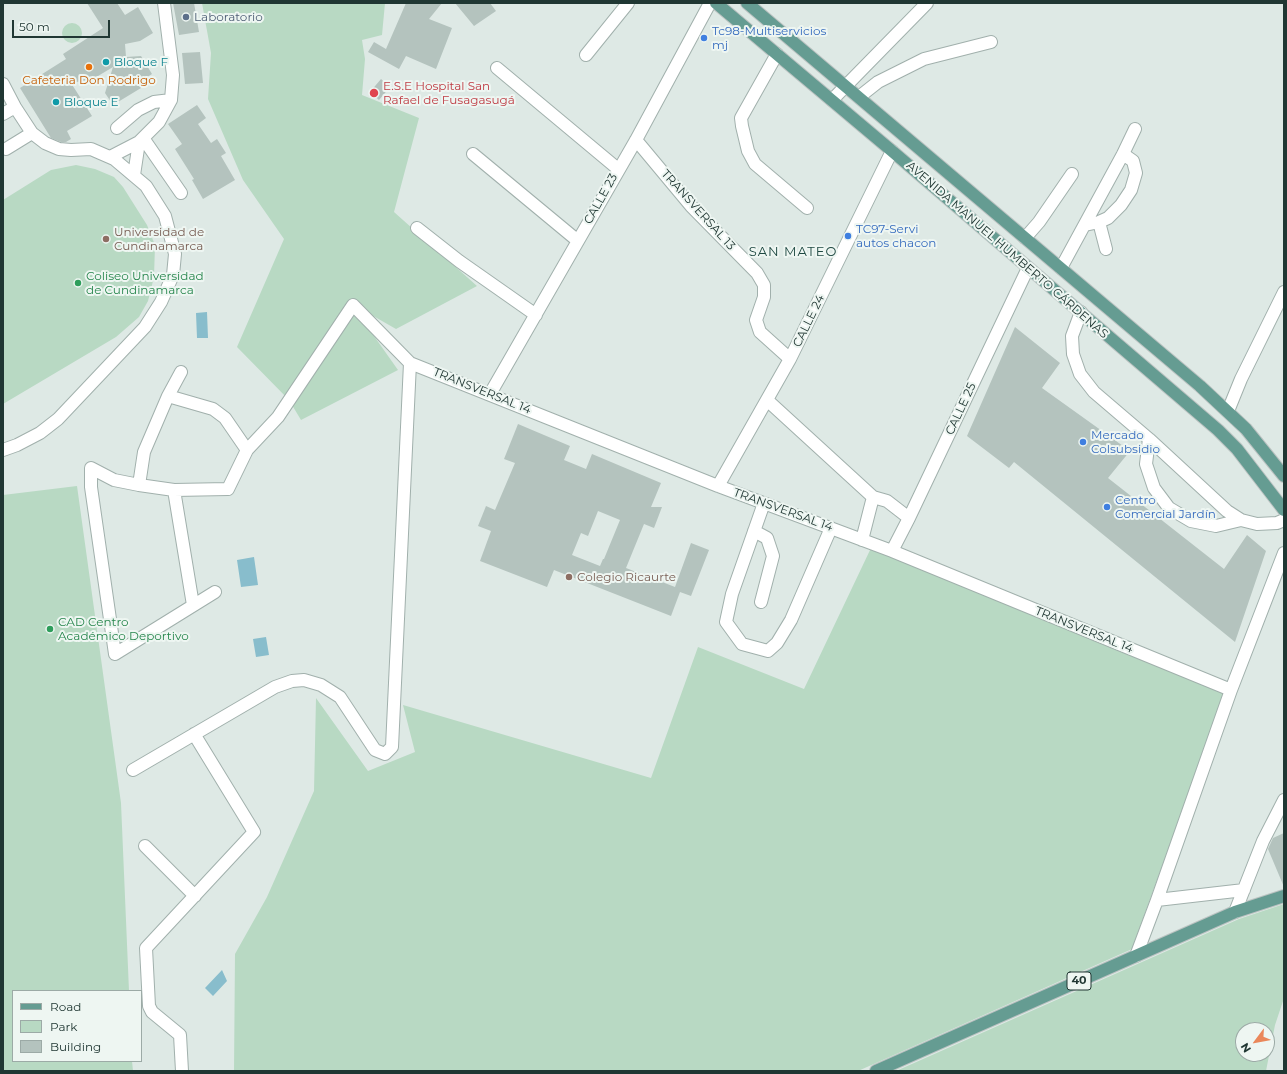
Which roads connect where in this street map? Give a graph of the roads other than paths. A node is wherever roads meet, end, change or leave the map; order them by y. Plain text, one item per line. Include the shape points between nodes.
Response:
1 (164, 3) edge
2 (628, 3) edge
3 (710, 3) edge
4 (716, 3) edge
5 (747, 3) edge
6 (927, 3) edge
7 (991, 42) dead end
8 (777, 54) junction
9 (586, 55) dead end
10 (496, 68) dead end
11 (3, 84) edge
12 (845, 86) junction
13 (859, 98) junction
14 (171, 100) junction
15 (832, 100) junction
16 (15, 107) junction
17 (3, 114) edge
18 (117, 128) dead end
19 (1135, 129) dead end
20 (32, 133) junction
21 (141, 140) junction
22 (636, 140) junction
23 (6, 148) dead end
24 (892, 151) junction
25 (473, 154) dead end
26 (1123, 154) junction
27 (110, 157) junction
28 (618, 169) junction
29 (1072, 174) dead end
30 (134, 175) junction
31 (181, 193) dead end
32 (807, 208) dead end
33 (1099, 222) junction
34 (1085, 225) junction
35 (417, 228) dead end
36 (1025, 238) junction
37 (578, 241) junction
38 (1106, 249) dead end
39 (1028, 268) junction
40 (1061, 268) junction
41 (1284, 292) edge
42 (1081, 312) junction
43 (536, 315) junction
44 (790, 359) junction
45 (410, 363) junction
46 (181, 372) dead end
47 (490, 394) junction
48 (168, 396) junction
49 (767, 400) junction
50 (1228, 411) junction
51 (1149, 439) junction
52 (3, 450) edge
53 (247, 450) junction
54 (1284, 476) edge
55 (139, 485) junction
56 (718, 486) junction
57 (174, 490) junction
58 (873, 497) junction
59 (764, 503) junction
60 (1284, 510) edge
61 (909, 518) junction
62 (1241, 520) junction
63 (1284, 520) edge
64 (831, 528) junction
65 (754, 531) junction
66 (862, 540) junction
67 (892, 551) junction
68 (1284, 553) edge
69 (215, 592) dead end
70 (761, 602) dead end
71 (194, 605) junction
72 (1231, 690) junction
73 (194, 734) junction
74 (133, 770) dead end
75 (1283, 808) edge
76 (146, 846) dead end
77 (1244, 890) junction
78 (195, 896) junction
79 (1284, 896) edge
80 (1157, 900) junction
81 (1235, 912) junction
82 (1136, 956) junction
83 (182, 1071) edge
84 (876, 1071) edge

1 - 14 street via 173,75
2 - 9 street
3 - 22 street, CALLE 23
4 - 8 main road, AVENIDA MANUEL HUMBERTO CÁRDENAS
5 - 12 main road, AVENIDA MANUEL HUMBERTO CÁRDENAS
6 - 12 street
7 - 13 street via 924,59 878,82
8 - 15 main road, AVENIDA MANUEL HUMBERTO CÁRDENAS
8 - 32 street via 741,118 742,126 748,152 756,164
10 - 28 street
11 - 16 street
12 - 13 main road, AVENIDA MANUEL HUMBERTO CÁRDENAS
12 - 15 street
13 - 36 main road, AVENIDA MANUEL HUMBERTO CÁRDENAS
14 - 18 street via 154,102 138,110
14 - 21 street via 160,122
15 - 24 main road, AVENIDA MANUEL HUMBERTO CÁRDENAS
16 - 17 street
16 - 20 street
19 - 26 street
20 - 23 street
20 - 27 street via 59,149 91,149
21 - 27 street
21 - 30 street
21 - 31 street
22 - 28 street, CALLE 23
22 - 44 street, TRANSVERSAL 13 via 691,206 757,274 764,285 764,297 756,320 760,332
24 - 39 main road, AVENIDA MANUEL HUMBERTO CÁRDENAS
24 - 44 street, CALLE 24
25 - 37 street
26 - 33 street via 1133,161 1136,173 1131,190 1121,205 1108,218
26 - 34 street
27 - 30 street
28 - 37 street, CALLE 23
29 - 36 street
30 - 52 street via 146,186 165,216 175,254 173,275 161,302 145,326 58,419 40,433
33 - 34 street
33 - 38 street
34 - 40 street
35 - 43 street
36 - 40 main road, AVENIDA MANUEL HUMBERTO CÁRDENAS
37 - 43 street, CALLE 23
39 - 42 main road, AVENIDA MANUEL HUMBERTO CÁRDENAS
39 - 61 street, CALLE 25
40 - 50 main road, AVENIDA MANUEL HUMBERTO CÁRDENAS
41 - 50 street
42 - 51 street via 1072,336 1073,354 1080,374 1094,392
42 - 60 main road, AVENIDA MANUEL HUMBERTO CÁRDENAS via 1218,430 1237,449
43 - 47 street, CALLE 23
44 - 49 street, CALLE 24
45 - 47 street, TRANSVERSAL 14
45 - 53 street, TRANSVERSAL 14 via 353,305 278,417
45 - 73 street via 392,747 385,754 376,750 340,697 322,685 304,680 275,687
46 - 48 street
47 - 56 street, TRANSVERSAL 14
48 - 53 street via 213,409 225,418
48 - 55 street via 144,452
49 - 56 street, CALLE 24
49 - 58 street
50 - 54 main road, AVENIDA MANUEL HUMBERTO CÁRDENAS
51 - 62 street via 1227,511
51 - 62 street via 1146,464 1154,488 1169,508 1191,521 1216,526
53 - 57 street via 228,489
55 - 57 street
55 - 71 street via 114,480 92,468 91,487 115,654
56 - 59 street, TRANSVERSAL 14
57 - 71 street
58 - 61 street via 887,501
58 - 66 street
59 - 64 street, TRANSVERSAL 14
59 - 65 street
61 - 67 street, CALLE 25
62 - 63 street via 1257,524
64 - 65 street via 791,620 777,643 768,650 742,644 726,622 732,594
64 - 66 street, TRANSVERSAL 14
65 - 70 street via 767,538 773,556
66 - 67 street, TRANSVERSAL 14
67 - 72 street, TRANSVERSAL 14
68 - 72 street
69 - 71 street
72 - 80 street
73 - 74 street
73 - 78 street via 254,832
75 - 77 street via 1263,841
76 - 78 street
77 - 80 street
77 - 81 street
78 - 83 street via 146,948 149,1006 152,1012 180,1035
79 - 81 main road, 40
80 - 82 street
81 - 82 main road, 40
82 - 84 main road, 40

